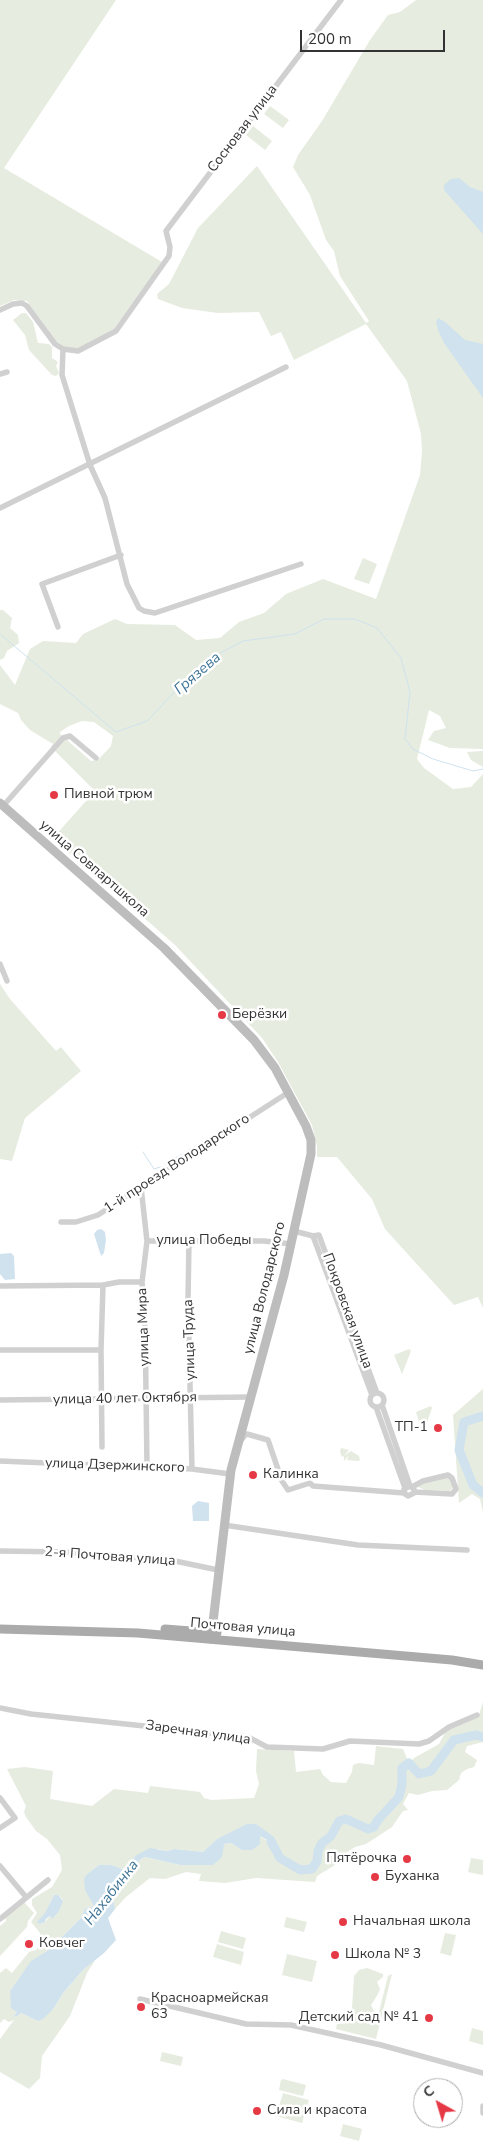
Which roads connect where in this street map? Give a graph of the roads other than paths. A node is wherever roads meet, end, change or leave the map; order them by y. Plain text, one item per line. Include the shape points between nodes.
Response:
1 (341, 0) edge
2 (0, 310) edge
3 (63, 349) junction
4 (286, 367) dead end
5 (7, 372) dead end
6 (0, 374) edge
7 (90, 465) junction
8 (0, 508) edge
9 (121, 555) junction
10 (301, 564) dead end
11 (58, 627) dead end
12 (96, 758) dead end
13 (2, 805) edge
14 (0, 964) edge
15 (196, 980) joint
16 (7, 981) dead end
17 (289, 1092) junction
18 (141, 1187) junction
19 (61, 1222) dead end
20 (294, 1231) junction
21 (147, 1241) junction
22 (189, 1241) junction
23 (291, 1244) junction
24 (142, 1282) junction
25 (103, 1285) junction
26 (0, 1286) edge
27 (0, 1350) edge
28 (101, 1350) junction
29 (374, 1394) junction
30 (250, 1397) junction
31 (146, 1398) junction
32 (101, 1399) junction
33 (191, 1399) junction
34 (0, 1400) edge
35 (379, 1406) junction
36 (102, 1447) dead end
37 (0, 1461) edge
38 (147, 1468) junction
39 (192, 1469) junction
40 (230, 1472) junction
41 (409, 1489) junction
42 (224, 1525) junction
43 (467, 1550) dead end
44 (0, 1551) edge
45 (218, 1570) junction
46 (0, 1624) edge
47 (0, 1629) edge
48 (211, 1636) junction
49 (483, 1659) edge
50 (483, 1665) edge
51 (0, 1708) edge
52 (477, 1715) dead end
53 (0, 1798) edge
54 (0, 1828) edge
55 (0, 1866) edge
56 (48, 1880) dead end
57 (26, 1897) junction
58 (0, 1919) edge
59 (140, 1999) dead end
60 (483, 2073) edge
61 (483, 2106) edge
62 (483, 2113) edge

1 - 3 street, Сосновая улица via 166,231 170,256 116,331 78,352
2 - 3 street via 13,304 27,306 55,344
3 - 7 street via 62,375
4 - 7 street
5 - 6 street
7 - 8 street
7 - 9 street via 105,498
9 - 10 street via 127,584 139,608 155,613
9 - 11 street via 42,584
12 - 13 street via 70,736 63,738
13 - 15 street, улица Совпартшкола
14 - 16 street
15 - 17 street, улица Володарского via 263,1050
17 - 18 street, 1-й проезд Володарского
17 - 20 street, улица Володарского via 309,1133 312,1147
18 - 19 street, 1-й проезд Володарского via 98,1215 76,1222
18 - 21 street, улица Мира
20 - 23 street, улица Володарского
20 - 29 street, Покровская улица via 316,1236
21 - 22 street, улица Победы
21 - 24 street, улица Мира
22 - 23 street, улица Победы
22 - 33 street, улица Труда
23 - 30 street, улица Володарского
24 - 25 street
24 - 31 street, улица Мира via 146,1315
25 - 26 street
25 - 28 street
27 - 28 street
28 - 32 street
29 - 35 street, Покровская улица via 383,1397
29 - 35 street, Покровская улица via 370,1403
30 - 33 street, улица 40 лет Октября
30 - 40 street, улица Володарского
31 - 32 street, улица 40 лет Октября
31 - 33 street, улица 40 лет Октября
31 - 38 street, улица Мира
32 - 34 street, улица 40 лет Октября
32 - 36 street
33 - 39 street, улица Труда
35 - 41 street, Покровская улица
37 - 38 street, улица Дзержинского
38 - 39 street, улица Дзержинского
39 - 40 street, улица Дзержинского
40 - 41 street via 235,1471 243,1437 247,1434 270,1442 288,1490 310,1483 313,1486
40 - 42 street, улица Володарского
41 - 41 street via 452,1494 456,1489 448,1475 423,1481
42 - 43 street via 358,1545
42 - 45 street, улица Володарского
44 - 45 street, 2-я Почтовая улица via 120,1556 175,1561
45 - 48 street, улица Володарского
46 - 48 main road, Почтовая улица via 113,1627
47 - 48 main road, Почтовая улица
48 - 49 main road, Почтовая улица
48 - 50 main road, Почтовая улица
51 - 52 street, Заречная улица via 248,1737 267,1747 324,1749 350,1741 419,1744
53 - 54 street via 15,1818
55 - 57 street
56 - 57 street
57 - 58 street
59 - 60 street via 246,2024 291,2025
61 - 62 street

